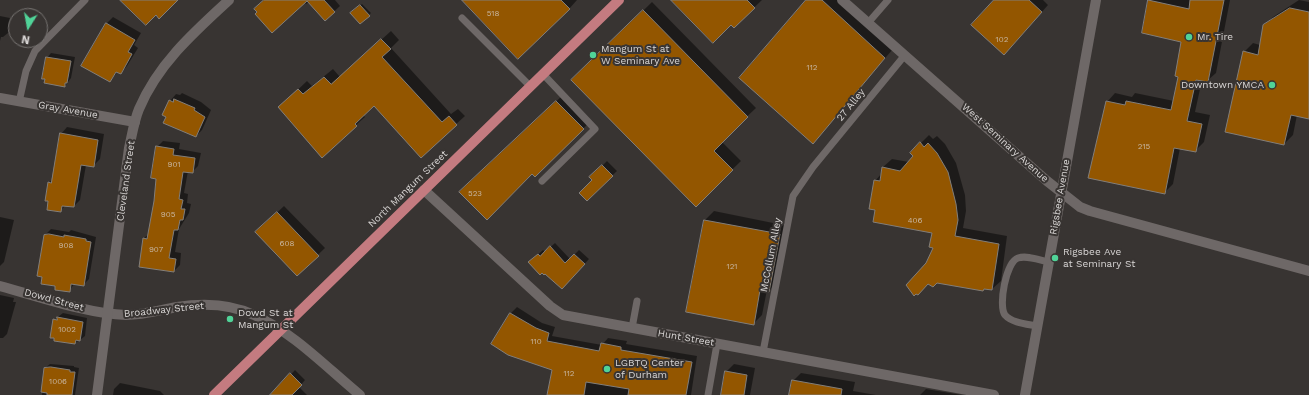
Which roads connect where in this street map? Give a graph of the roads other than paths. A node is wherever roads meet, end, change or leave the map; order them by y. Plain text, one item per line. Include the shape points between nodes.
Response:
1 (85, 0) edge
2 (229, 0) edge
3 (619, 0) edge
4 (842, 0) edge
5 (888, 0) edge
6 (1096, 0) edge
7 (462, 18) dead end
8 (868, 23) junction
9 (905, 55) junction
10 (542, 74) junction
11 (530, 86) junction
12 (0, 98) edge
13 (19, 102) junction
14 (135, 122) junction
15 (813, 167) joint
16 (542, 181) dead end
17 (424, 190) junction
18 (1061, 193) junction
19 (1049, 262) junction
20 (1309, 271) edge
21 (0, 286) edge
22 (637, 301) dead end
23 (108, 313) junction
24 (1037, 326) junction
25 (632, 328) junction
26 (282, 330) junction
27 (717, 344) junction
28 (763, 352) junction
29 (97, 395) edge
30 (214, 395) edge
31 (360, 395) edge
32 (708, 395) edge
33 (994, 395) edge
34 (1025, 395) edge

1 - 13 lane via 35,51 26,71
2 - 14 street, Cleveland Street via 176,51 159,74 139,109
3 - 10 main road, North Mangum Street
4 - 8 street, West Seminary Avenue
5 - 8 lane
6 - 18 street, Rigsbee Avenue
7 - 11 lane
8 - 9 street, West Seminary Avenue
9 - 15 lane, 27 Alley
9 - 18 street, West Seminary Avenue
10 - 11 main road, North Mangum Street
10 - 16 lane via 595,130
11 - 17 main road, North Mangum Street
12 - 13 street, Gray Avenue
13 - 14 street, Gray Avenue
14 - 23 street, Cleveland Street via 129,148
15 - 28 lane, McCollum Alley via 793,196
17 - 25 street, Hunt Street via 555,310 569,316
17 - 26 main road, North Mangum Street
18 - 19 street, Rigsbee Avenue
18 - 20 street, West Seminary Avenue via 1090,211
19 - 24 street, Rigsbee Avenue
19 - 24 lane via 1018,258 1010,264 1006,275 1003,312 1016,321
21 - 23 street, Dowd Street
22 - 25 lane
23 - 26 street, Broadway Street via 134,315 191,305 224,306 254,314
23 - 29 street, Cleveland Street
24 - 34 street, Rigsbee Avenue
25 - 27 street, Hunt Street
26 - 30 main road, North Mangum Street
26 - 31 street, Broadway Street
27 - 28 street, Hunt Street
27 - 32 lane
28 - 33 street, Hunt Street

